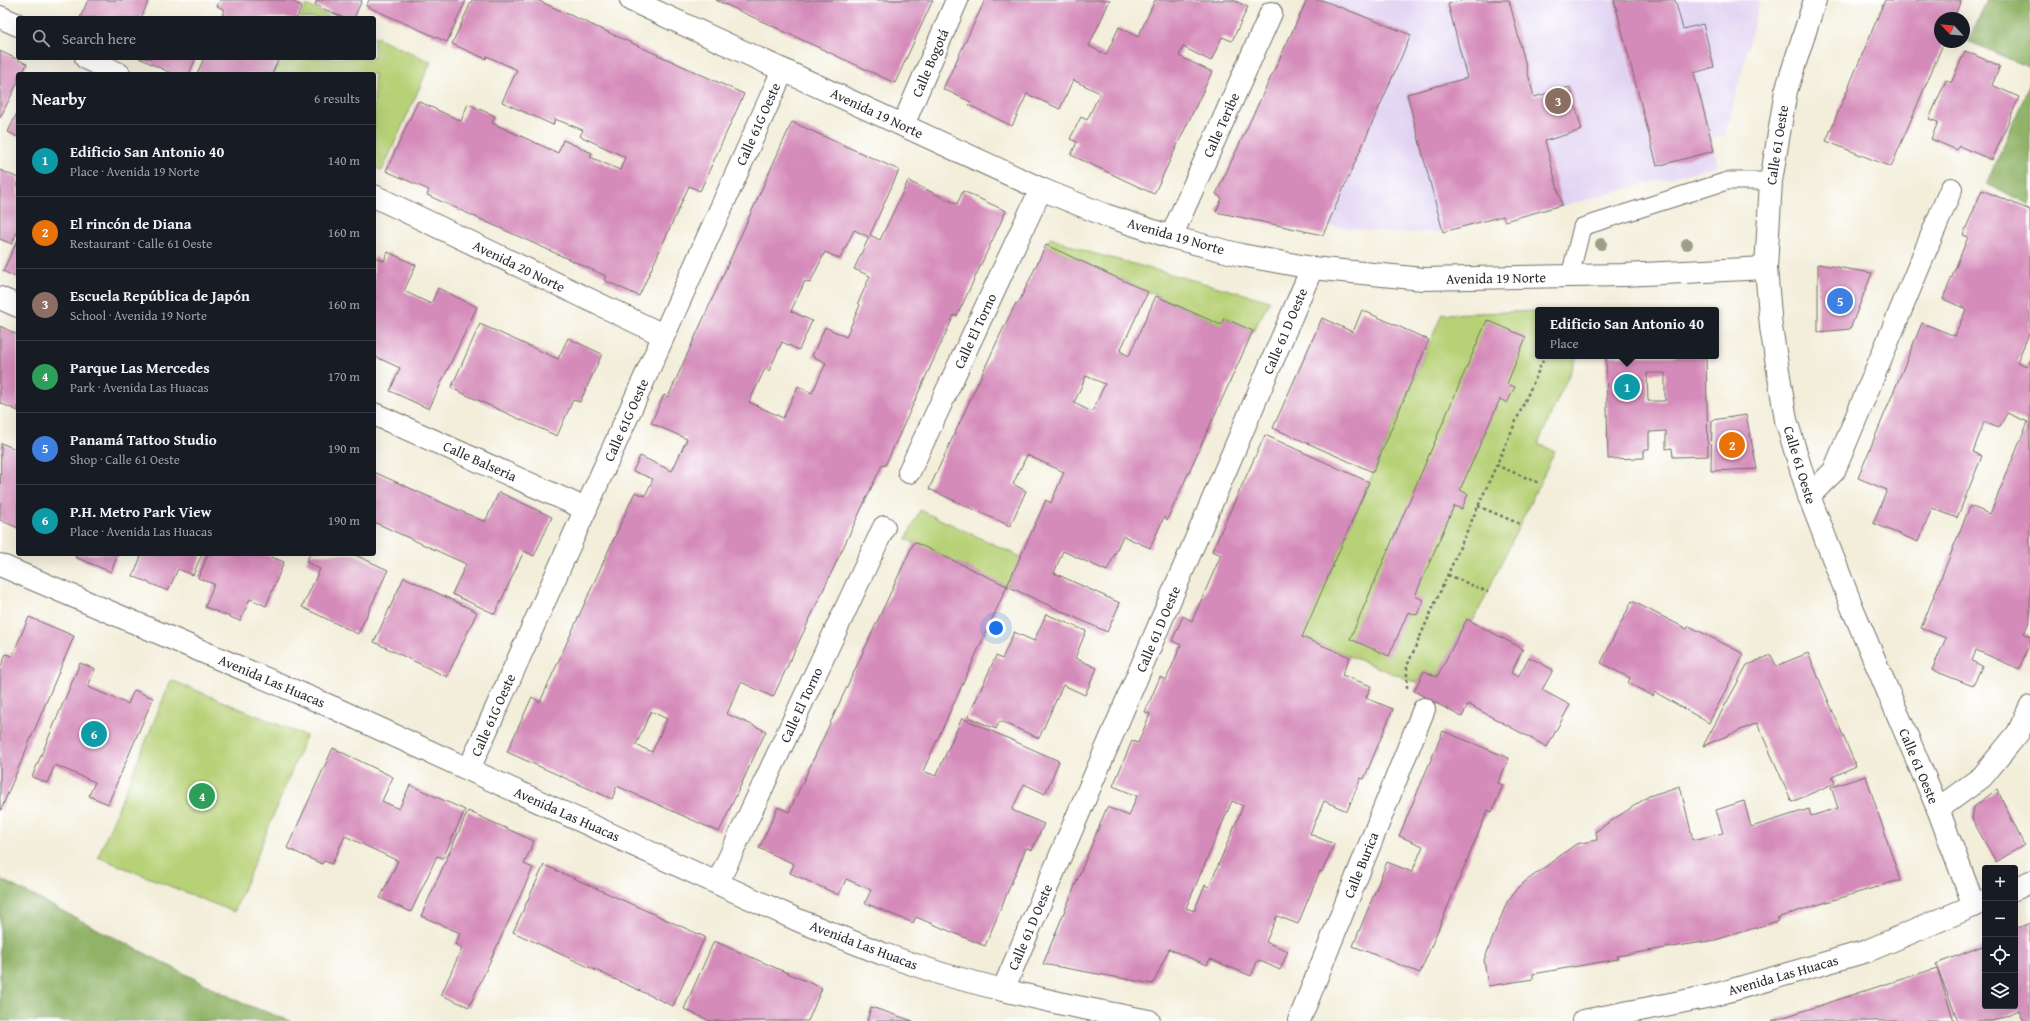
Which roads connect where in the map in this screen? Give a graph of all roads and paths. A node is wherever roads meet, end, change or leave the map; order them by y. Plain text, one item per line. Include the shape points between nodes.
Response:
1 (631, 0) edge
2 (957, 0) edge
3 (1815, 0) edge
4 (665, 7) edge
5 (1271, 13) dead end
6 (0, 17) edge
7 (16, 25) edge
8 (90, 60) edge
9 (783, 70) junction
10 (115, 72) edge
11 (903, 125) junction
12 (1771, 182) junction
13 (1041, 189) junction
14 (1951, 189) dead end
15 (376, 197) edge
16 (1171, 237) junction
17 (1312, 268) junction
18 (1766, 268) junction
19 (1570, 276) junction
20 (0, 298) edge
21 (16, 305) edge
22 (663, 335) junction
23 (1544, 359) edge
24 (376, 415) edge
25 (1496, 465) junction
26 (909, 472) dead end
27 (1539, 483) dead end
28 (1809, 496) junction
29 (1478, 506) junction
30 (586, 509) junction
31 (1520, 524) dead end
32 (884, 527) dead end
33 (0, 565) edge
34 (1448, 575) junction
35 (1488, 592) dead end
36 (1407, 693) dead end
37 (2030, 707) edge
38 (1424, 709) dead end
39 (469, 769) junction
40 (1938, 809) junction
41 (718, 882) junction
42 (2030, 882) edge
43 (2018, 888) edge
44 (1980, 903) edge
45 (1003, 990) junction
46 (1149, 1021) edge
47 (1299, 1021) edge
48 (1583, 1021) edge

1 - 4 street, Avenida 19 Norte
2 - 11 street, Calle Bogotá
3 - 12 street, Calle 61 Oeste via 1786,91
4 - 9 street, Avenida 19 Norte
5 - 16 street, Calle Teribe
6 - 7 street
8 - 10 street
9 - 11 street, Avenida 19 Norte
9 - 22 street, Calle 61G Oeste
11 - 13 street, Avenida 19 Norte
12 - 18 street, Calle 61 Oeste
12 - 19 lane via 1727,181 1582,228
13 - 16 street, Avenida 19 Norte via 1105,216
13 - 26 street, Calle El Torno
14 - 28 street via 1834,471
15 - 22 street, Avenida 20 Norte
16 - 17 street, Avenida 19 Norte via 1241,255
17 - 19 street, Avenida 19 Norte via 1424,279
17 - 45 street, Calle 61 D Oeste
18 - 19 street, Avenida 19 Norte
18 - 28 street, Calle 61 Oeste via 1771,327 1786,420
20 - 21 street
22 - 30 street, Calle 61G Oeste
23 - 25 path
24 - 30 street, Calle Balseria
25 - 27 path
25 - 29 path
28 - 40 street, Calle 61 Oeste via 1867,645
29 - 31 path
29 - 34 path
30 - 39 street, Calle 61G Oeste
32 - 41 street, Calle El Torno
33 - 39 street, Avenida Las Huacas via 332,707
34 - 35 path
34 - 36 path via 1407,666
37 - 40 street via 2018,732 1982,777
38 - 47 street, Calle Burica
39 - 41 street, Avenida Las Huacas
40 - 44 street, Calle 61 Oeste
41 - 45 street, Avenida Las Huacas via 800,920 883,954 942,974
42 - 43 street
44 - 48 street, Avenida Las Huacas via 1867,951 1711,996
45 - 46 street, Avenida Las Huacas via 1068,1006

